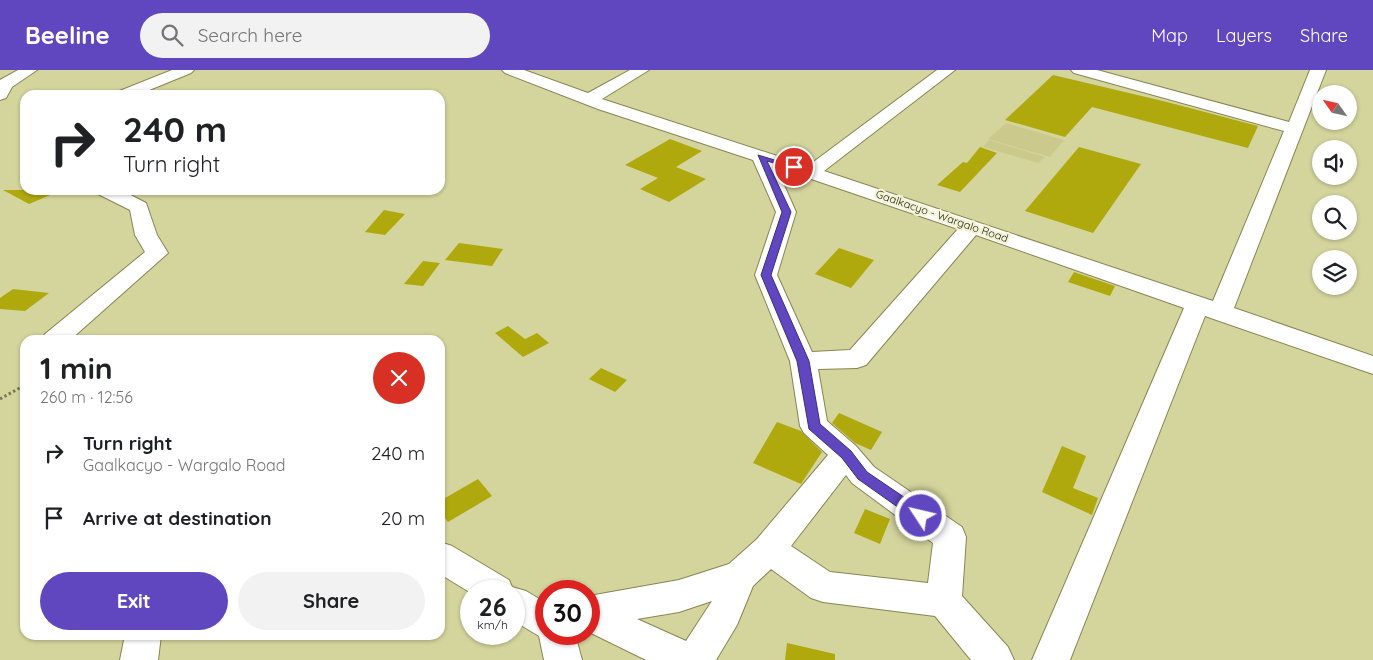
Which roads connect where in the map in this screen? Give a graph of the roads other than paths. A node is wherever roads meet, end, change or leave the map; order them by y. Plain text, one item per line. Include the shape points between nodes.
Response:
1 (29, 70) edge
2 (186, 70) edge
3 (510, 70) edge
4 (641, 70) edge
5 (947, 70) edge
6 (1079, 70) edge
7 (1318, 70) edge
8 (136, 90) edge
9 (5, 92) edge
10 (590, 99) junction
11 (1296, 128) junction
12 (761, 156) junction
13 (811, 172) junction
14 (116, 195) edge
15 (972, 226) junction
16 (1208, 308) junction
17 (59, 335) edge
18 (803, 361) junction
19 (1373, 365) edge
20 (846, 454) junction
21 (769, 549) junction
22 (445, 559) edge
23 (740, 576) junction
24 (479, 580) edge
25 (944, 601) junction
26 (600, 612) edge
27 (600, 619) edge
28 (142, 640) edge
29 (560, 645) edge
30 (139, 660) edge
31 (563, 660) edge
32 (686, 660) edge
33 (695, 660) edge
34 (996, 660) edge
35 (1051, 660) edge

1 - 9 street
2 - 8 street
3 - 10 street, Gaalkacyo - Wargalo Road
4 - 10 street
5 - 13 street
6 - 11 street
7 - 11 street
10 - 12 street, Gaalkacyo - Wargalo Road
11 - 16 street
12 - 13 street, Gaalkacyo - Wargalo Road
12 - 18 street via 786,212 766,275
13 - 15 street, Gaalkacyo - Wargalo Road
14 - 17 street via 139,206 146,236 157,253
15 - 16 street, Gaalkacyo - Wargalo Road
15 - 18 street via 857,359
16 - 19 street, Gaalkacyo - Wargalo Road
16 - 35 street
18 - 20 street via 814,426
20 - 21 street
20 - 25 street via 862,476 950,537
21 - 23 street
21 - 25 street via 823,587
22 - 24 street
23 - 26 street via 679,596
23 - 33 street via 724,613
25 - 34 street
27 - 32 street
28 - 30 street
29 - 31 street

